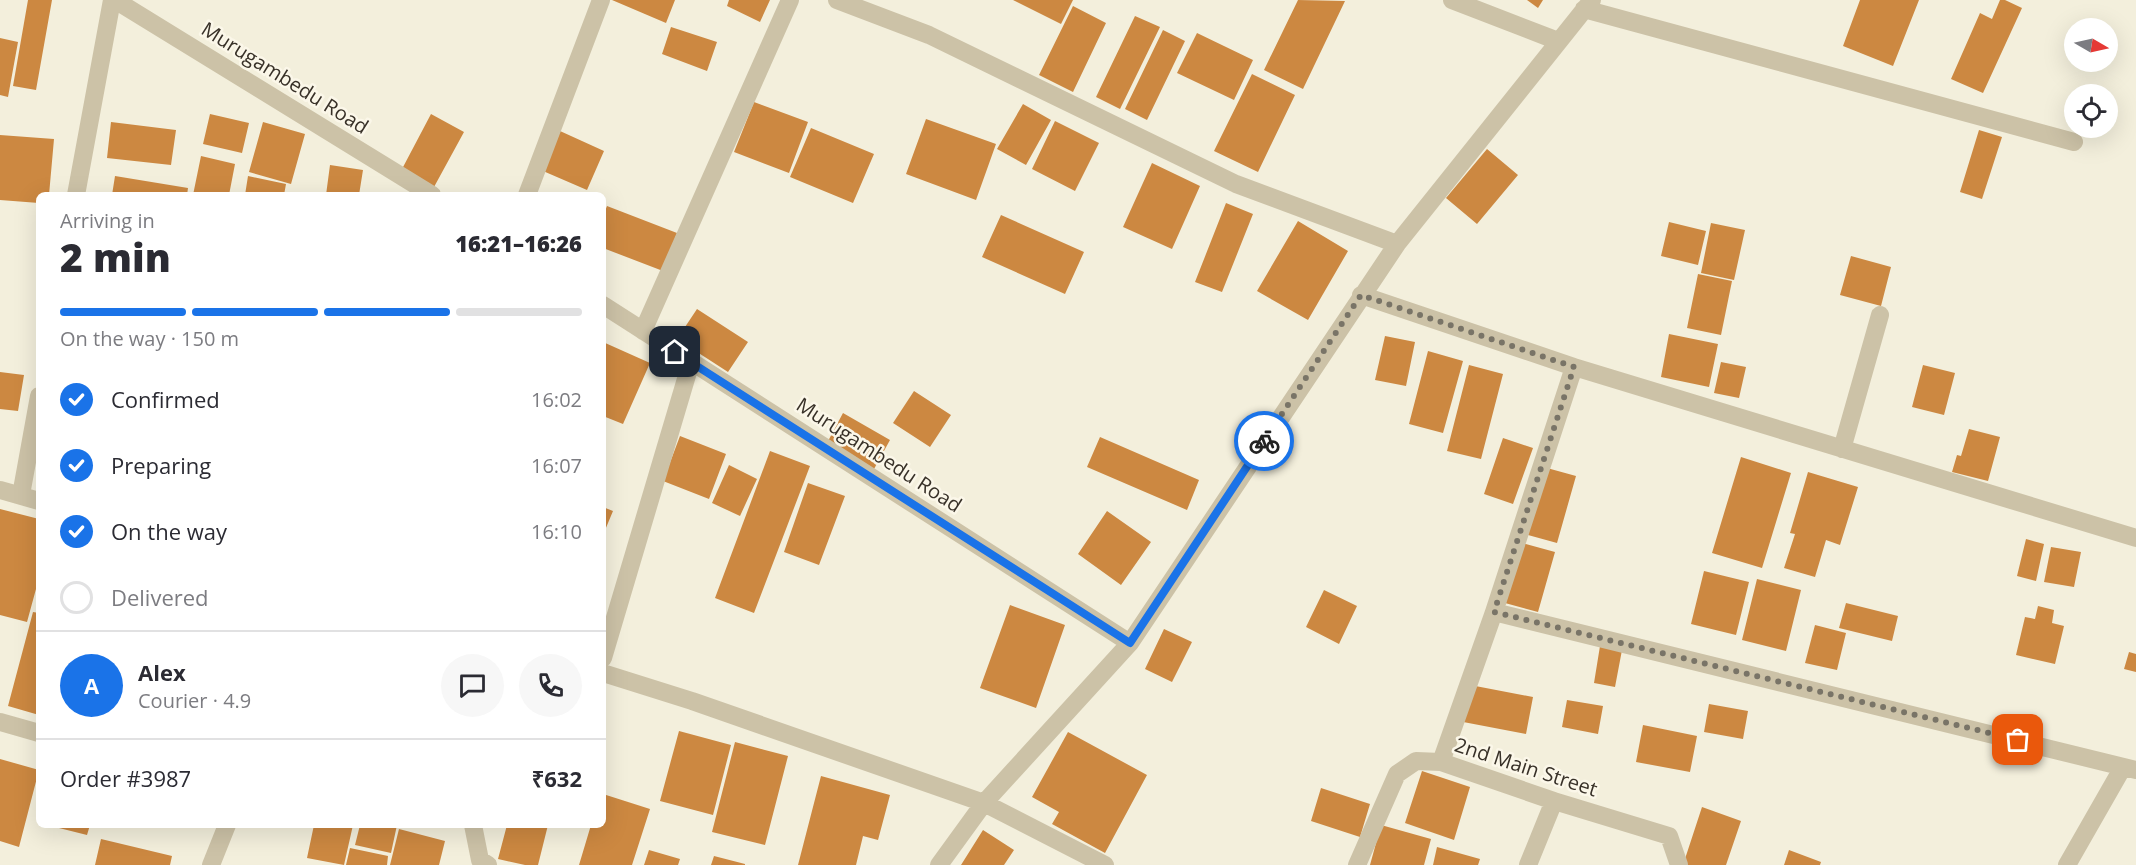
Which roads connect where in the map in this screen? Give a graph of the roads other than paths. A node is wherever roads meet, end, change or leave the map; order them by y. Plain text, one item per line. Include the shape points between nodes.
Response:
1 (114, 0) edge
2 (601, 0) edge
3 (790, 0) edge
4 (837, 0) edge
5 (1452, 0) edge
6 (1588, 5) edge
7 (1558, 41) junction
8 (2074, 142) dead end
9 (77, 192) edge
10 (427, 192) edge
11 (527, 192) edge
12 (1397, 244) junction
13 (1361, 295) junction
14 (606, 307) edge
15 (1880, 315) dead end
16 (643, 331) junction
17 (691, 362) junction
18 (1574, 367) junction
19 (36, 412) edge
20 (1842, 449) junction
21 (0, 490) edge
22 (21, 495) junction
23 (36, 500) edge
24 (2136, 538) edge
25 (1494, 612) junction
26 (1130, 643) junction
27 (606, 648) edge
28 (606, 674) edge
29 (0, 722) edge
30 (36, 732) edge
31 (1441, 762) junction
32 (2130, 768) edge
33 (1554, 801) junction
34 (984, 803) junction
35 (226, 828) edge
36 (474, 828) edge
37 (482, 863) edge
38 (211, 865) edge
39 (939, 865) edge
40 (1105, 865) edge
41 (1356, 865) edge
42 (1528, 865) edge
43 (1679, 865) edge
44 (2067, 865) edge

1 - 9 street
1 - 10 street, Murugambedu Road
2 - 11 street
3 - 16 street
4 - 12 street via 929,35 1236,184
5 - 7 street
6 - 7 street
6 - 8 street
7 - 12 street
12 - 13 street
13 - 18 street
13 - 26 street
14 - 16 street, Murugambedu Road
15 - 20 street
16 - 17 street, Murugambedu Road
17 - 26 street, Murugambedu Road
17 - 27 street
18 - 20 street
18 - 25 street
19 - 22 street
20 - 24 street
21 - 22 street
22 - 23 street
25 - 31 street
25 - 32 street
26 - 34 street
28 - 34 street
29 - 30 street
31 - 33 street, 2nd Main Street
31 - 41 street, 2nd Main Street via 1416,761 1397,774
32 - 44 street
33 - 42 street
33 - 43 street, 2nd Main Street via 1669,836
34 - 39 street
34 - 40 street
35 - 38 street
36 - 37 street

